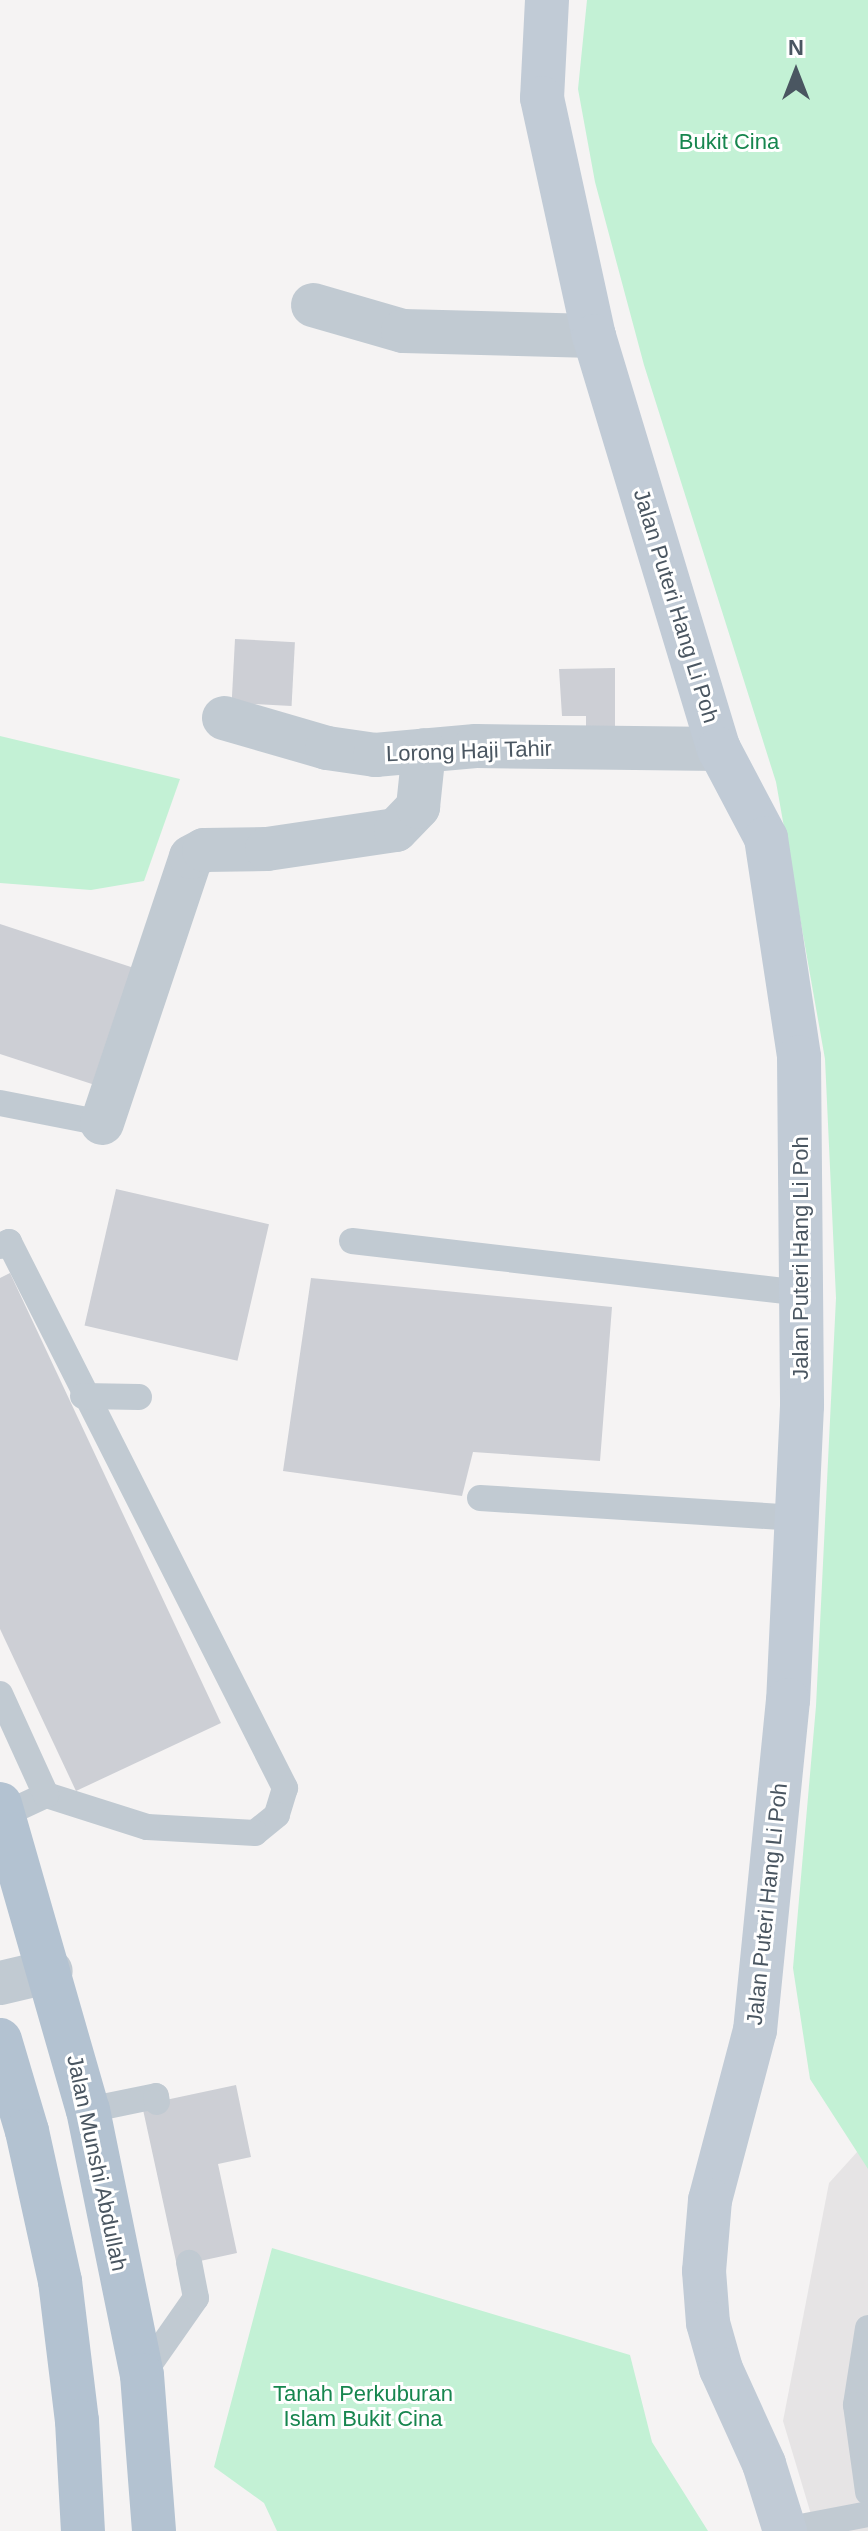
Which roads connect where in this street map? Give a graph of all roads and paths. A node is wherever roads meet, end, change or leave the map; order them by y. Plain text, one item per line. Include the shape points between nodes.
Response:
1 (547, 0) edge
2 (313, 305) dead end
3 (594, 336) junction
4 (224, 718) dead end
5 (719, 749) junction
6 (424, 750) junction
7 (0, 1103) edge
8 (102, 1123) joint
9 (352, 1241) dead end
10 (0, 1246) edge
11 (803, 1293) junction
12 (83, 1396) junction
13 (139, 1397) dead end
14 (480, 1498) dead end
15 (797, 1518) junction
16 (0, 1694) edge
17 (46, 1795) junction
18 (2, 1809) edge
19 (51, 1971) junction
20 (0, 1983) edge
21 (0, 2040) edge
22 (157, 2102) dead end
23 (88, 2110) junction
24 (189, 2263) dead end
25 (868, 2328) edge
26 (142, 2375) junction
27 (868, 2492) edge
28 (868, 2514) edge
29 (785, 2530) edge
30 (83, 2531) edge
31 (154, 2531) edge

1 - 3 main road, Jalan Puteri Hang Li Poh via 542,98
2 - 3 street via 403,331
3 - 5 main road, Jalan Puteri Hang Li Poh
4 - 6 street, Lorong Haji Tahir via 327,748 375,755
5 - 6 street, Lorong Haji Tahir
5 - 11 main road, Jalan Puteri Hang Li Poh via 766,838 799,1057
6 - 8 street via 418,807 396,830 267,849 204,850 191,857
7 - 8 lane
9 - 11 lane
10 - 12 lane via 9,1242
11 - 15 main road, Jalan Puteri Hang Li Poh
12 - 13 lane
12 - 17 lane via 285,1788 277,1815 255,1833 147,1827
14 - 15 lane
15 - 29 main road, Jalan Puteri Hang Li Poh via 788,1700 755,2030 710,2200 704,2271 708,2323 721,2369 764,2464
16 - 17 lane
17 - 18 lane
18 - 19 main road, Jalan Munshi Abdullah
19 - 20 street
19 - 23 main road, Jalan Munshi Abdullah
21 - 30 main road via 27,2131 60,2281 76,2408
22 - 23 lane via 156,2096
23 - 26 main road, Jalan Munshi Abdullah
24 - 26 lane via 196,2298
25 - 27 lane via 856,2405
26 - 31 main road, Jalan Munshi Abdullah
28 - 29 lane

